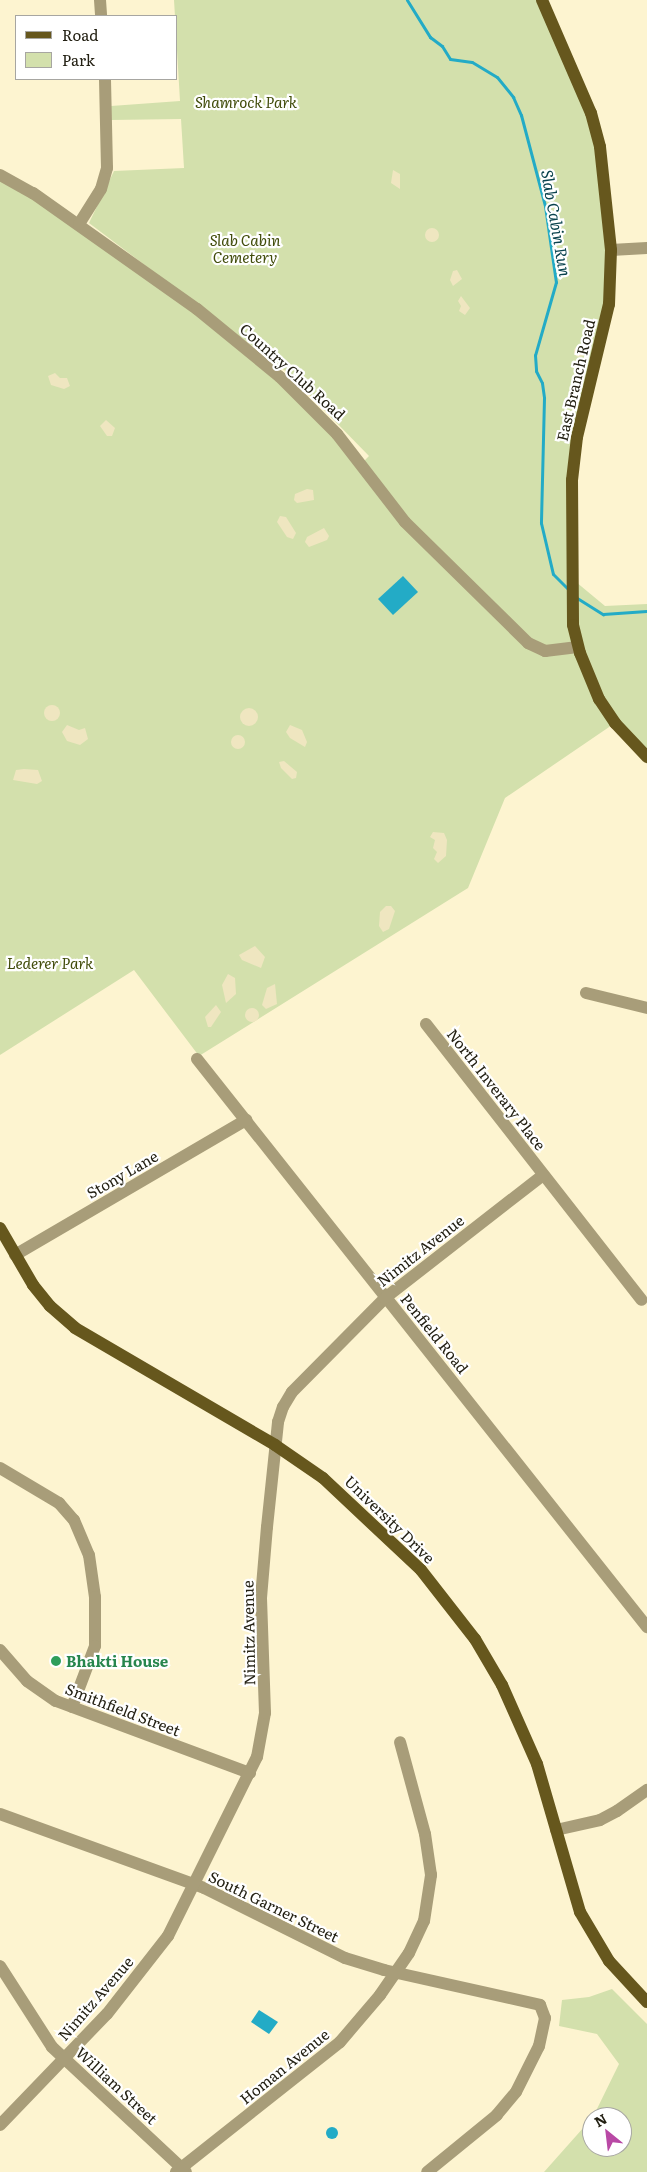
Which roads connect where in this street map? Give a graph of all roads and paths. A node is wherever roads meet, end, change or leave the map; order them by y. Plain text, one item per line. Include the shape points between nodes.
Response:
1 (100, 0) edge
2 (542, 0) edge
3 (101, 15) edge
4 (104, 80) edge
5 (0, 175) edge
6 (79, 224) junction
7 (647, 248) edge
8 (611, 250) junction
9 (578, 647) junction
10 (647, 757) edge
11 (586, 993) dead end
12 (647, 1008) edge
13 (426, 1024) dead end
14 (198, 1058) dead end
15 (246, 1120) junction
16 (543, 1175) junction
17 (0, 1228) edge
18 (15, 1255) junction
19 (385, 1298) junction
20 (642, 1300) dead end
21 (275, 1445) junction
22 (0, 1468) edge
23 (647, 1627) edge
24 (0, 1650) edge
25 (72, 1707) junction
26 (400, 1742) dead end
27 (250, 1774) junction
28 (647, 1790) edge
29 (0, 1814) edge
30 (556, 1830) junction
31 (194, 1885) junction
32 (0, 1966) edge
33 (396, 1973) junction
34 (647, 2002) edge
35 (64, 2058) junction
36 (0, 2125) edge
37 (181, 2170) edge
38 (427, 2172) edge

1 - 3 street
2 - 8 main road, East Branch Road via 584,95 600,147
4 - 6 street via 107,168 98,196
5 - 6 street, Country Club Road
6 - 9 street, Country Club Road via 197,309 285,382 337,434 405,522 528,643 545,650
7 - 8 street
8 - 9 main road, East Branch Road via 609,304 577,438 571,498 570,578
9 - 10 main road, East Branch Road via 598,699 615,723
11 - 12 street
13 - 16 street, North Inverary Place
14 - 15 street, Penfield Road
15 - 18 street, Stony Lane
15 - 19 street, Penfield Road
16 - 19 street, Nimitz Avenue
16 - 20 street, North Inverary Place
17 - 18 main road, University Drive
18 - 21 main road, University Drive via 50,1306 75,1328
19 - 21 street, Nimitz Avenue via 292,1392 278,1422
19 - 23 street, Penfield Road
21 - 27 street, Nimitz Avenue via 261,1598 264,1734
21 - 30 main road, University Drive via 323,1478 371,1520 447,1601 475,1639 514,1708 537,1764
22 - 25 street via 60,1504 74,1520 89,1555 95,1646
24 - 25 street, Smithfield Street via 34,1688
25 - 27 street, Smithfield Street
26 - 33 street, Homan Avenue via 425,1834 431,1875 424,1920
27 - 31 street, Nimitz Avenue
28 - 30 street via 600,1820
29 - 31 street, South Garner Street
30 - 34 main road, University Drive via 580,1912 609,1961
31 - 33 street, South Garner Street via 332,1953
31 - 35 street, Nimitz Avenue via 168,1936 107,2014
32 - 35 street, William Street via 14,1984 41,2033
33 - 37 street, Homan Avenue via 361,2020 317,2063
33 - 38 street, South Garner Street via 540,2005 545,2018 540,2046 516,2092 497,2115
35 - 36 street, Nimitz Avenue
35 - 37 street, William Street

